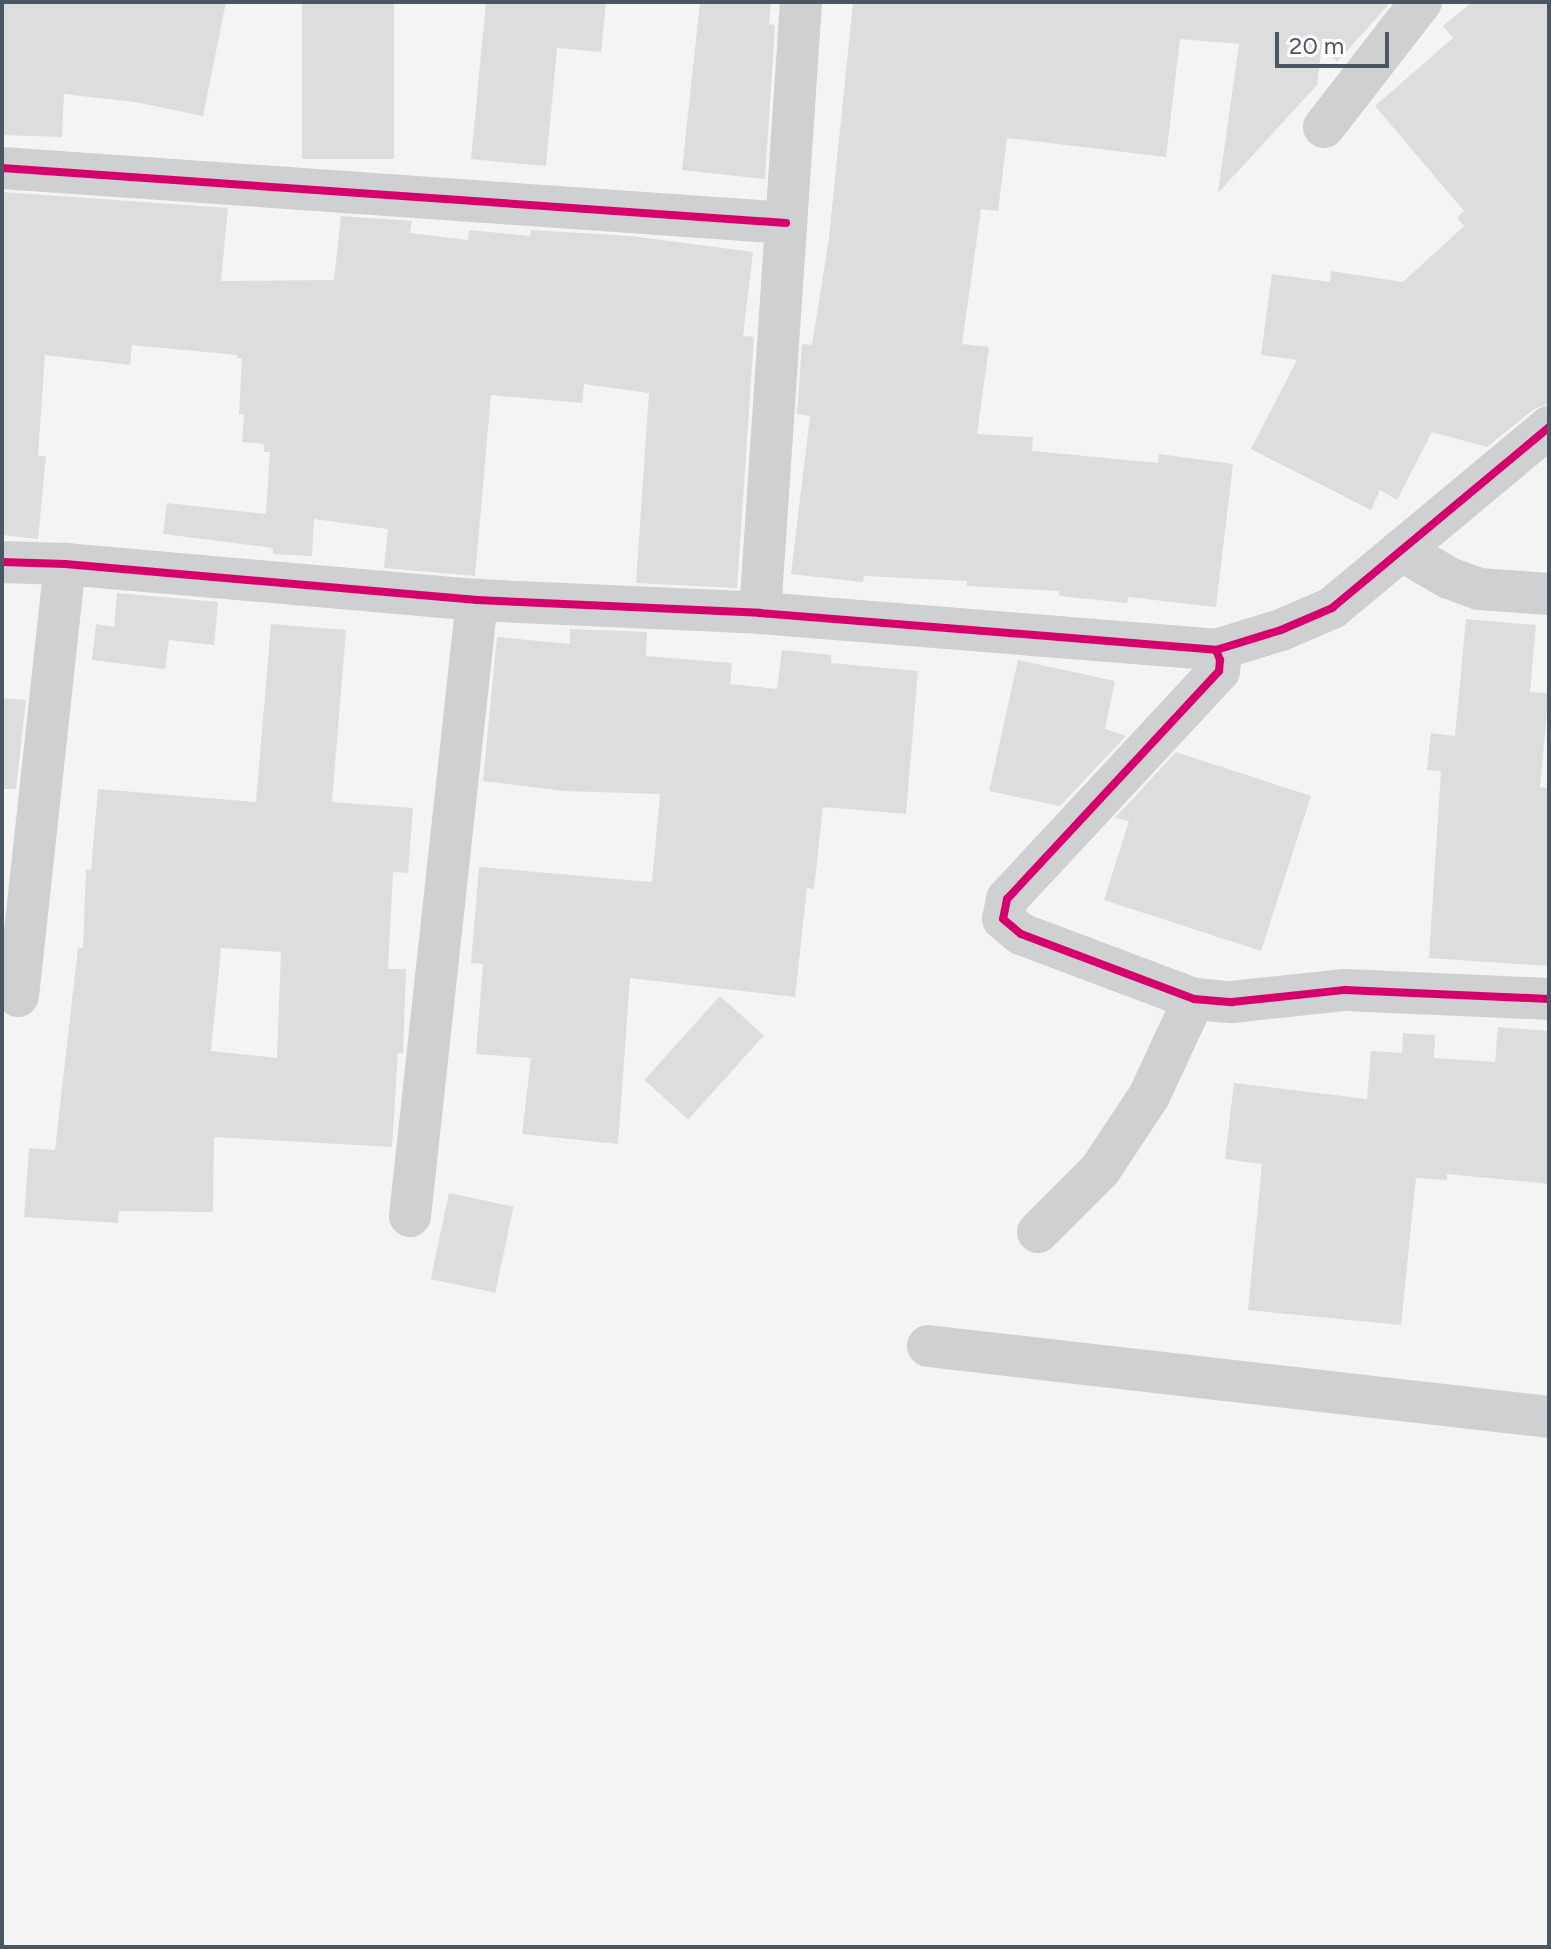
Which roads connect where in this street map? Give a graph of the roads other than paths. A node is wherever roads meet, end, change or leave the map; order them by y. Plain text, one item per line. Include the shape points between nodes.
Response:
1 (801, 2) edge
2 (1421, 2) edge
3 (1324, 127) dead end
4 (2, 168) edge
5 (786, 223) junction
6 (1549, 427) edge
7 (1401, 550) junction
8 (2, 562) edge
9 (65, 564) junction
10 (1549, 594) edge
11 (477, 600) junction
12 (760, 613) junction
13 (1216, 650) junction
14 (18, 996) dead end
15 (1194, 999) junction
16 (1549, 999) edge
17 (410, 1216) dead end
18 (1038, 1232) dead end
19 (928, 1346) dead end
20 (1549, 1417) edge

1 - 5 street
2 - 3 street
4 - 5 street
5 - 12 street
6 - 7 street
7 - 10 street via 1479,589
7 - 13 street via 1332,608
8 - 9 street
9 - 11 street
9 - 14 street
11 - 12 street
11 - 17 street
12 - 13 street
13 - 15 street via 1219,671 1007,899 1003,919 1021,934
15 - 16 street via 1232,1002 1345,990
15 - 18 street via 1149,1096 1117,1145 1100,1170
19 - 20 street

